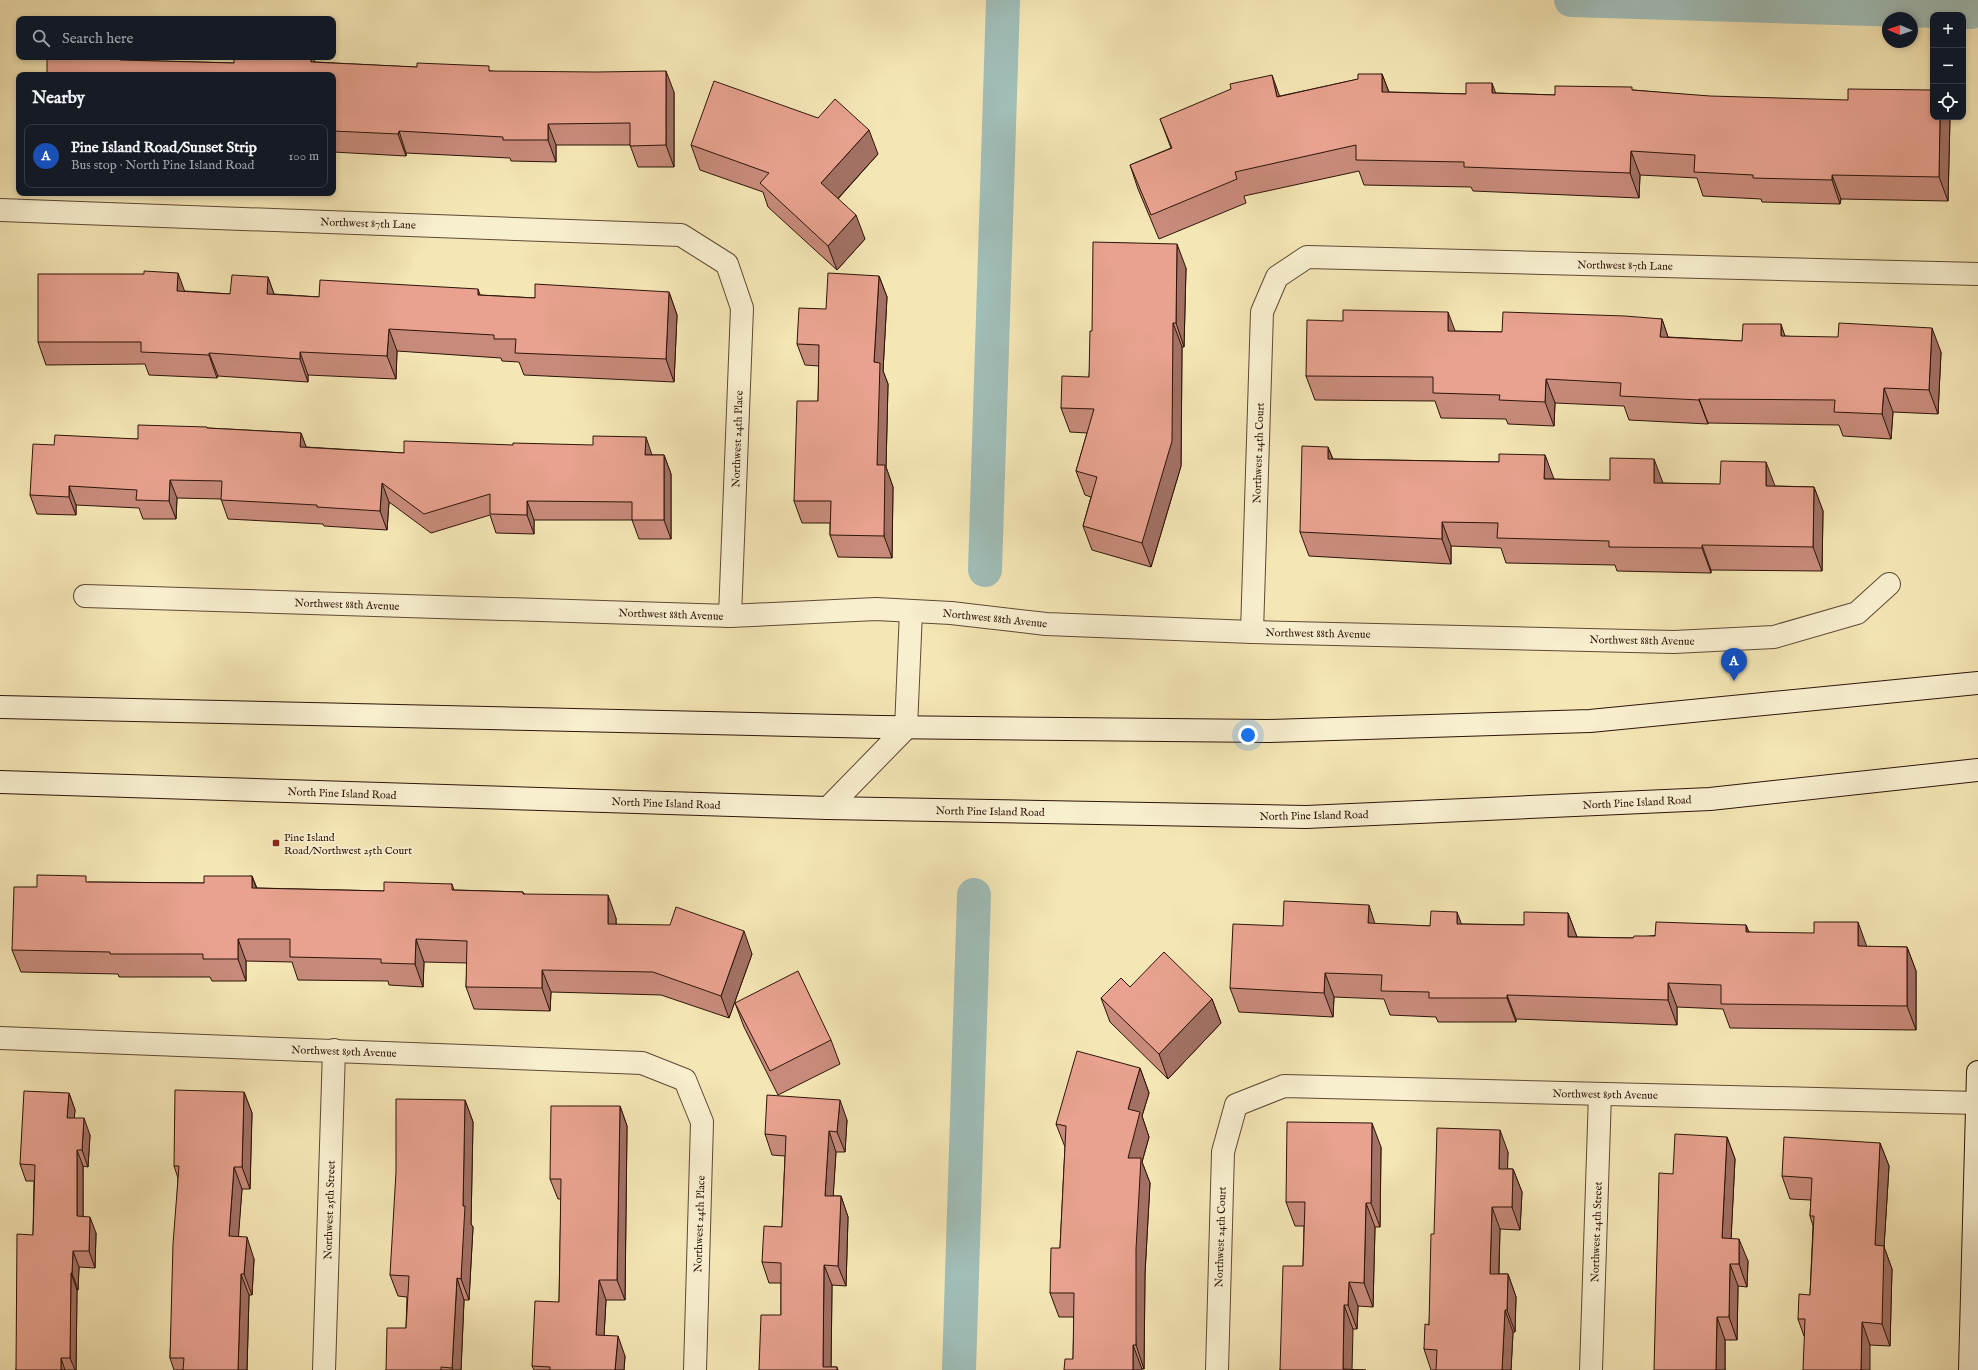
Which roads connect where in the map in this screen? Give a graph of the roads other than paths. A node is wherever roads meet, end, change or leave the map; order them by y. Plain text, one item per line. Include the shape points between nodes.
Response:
1 (0, 210) edge
2 (727, 264) joint
3 (1978, 274) edge
4 (1277, 277) joint
5 (1890, 584) dead end
6 (85, 596) dead end
7 (911, 611) junction
8 (730, 616) junction
9 (1252, 632) junction
10 (1978, 683) edge
11 (0, 707) edge
12 (906, 728) junction
13 (1978, 770) edge
14 (0, 782) edge
15 (828, 808) junction
16 (0, 1038) edge
17 (334, 1050) junction
18 (1978, 1072) edge
19 (685, 1080) joint
20 (1600, 1094) junction
21 (1977, 1104) edge
22 (1236, 1106) joint
23 (324, 1370) edge
24 (695, 1370) edge
25 (1217, 1370) edge
26 (1591, 1370) edge
27 (1970, 1370) edge

1 - 2 street, Northwest 87th Lane via 681,234
2 - 8 street, Northwest 24th Place via 742,308
3 - 4 street, Northwest 87th Lane via 1307,257
4 - 9 street, Northwest 24th Court via 1262,312
5 - 9 street, Northwest 88th Avenue via 1857,613 1774,637 1674,642
6 - 8 street, Northwest 88th Avenue
7 - 8 street, Northwest 88th Avenue via 876,609
7 - 9 street, Northwest 88th Avenue via 951,612 1046,624
7 - 12 street
10 - 12 street via 1590,721 1268,731
11 - 12 street
12 - 15 street
13 - 15 street, North Pine Island Road via 1710,799 1306,817
14 - 15 street, North Pine Island Road
16 - 17 street, Northwest 89th Avenue
17 - 19 street, Northwest 89th Avenue via 642,1063
17 - 23 street, Northwest 25th Street
18 - 21 street
19 - 24 street, Northwest 24th Place via 702,1122
20 - 21 street, Northwest 89th Avenue
20 - 22 street, Northwest 89th Avenue via 1284,1086
20 - 26 street, Northwest 24th Street
21 - 27 street
22 - 25 street, Northwest 24th Court via 1223,1152

